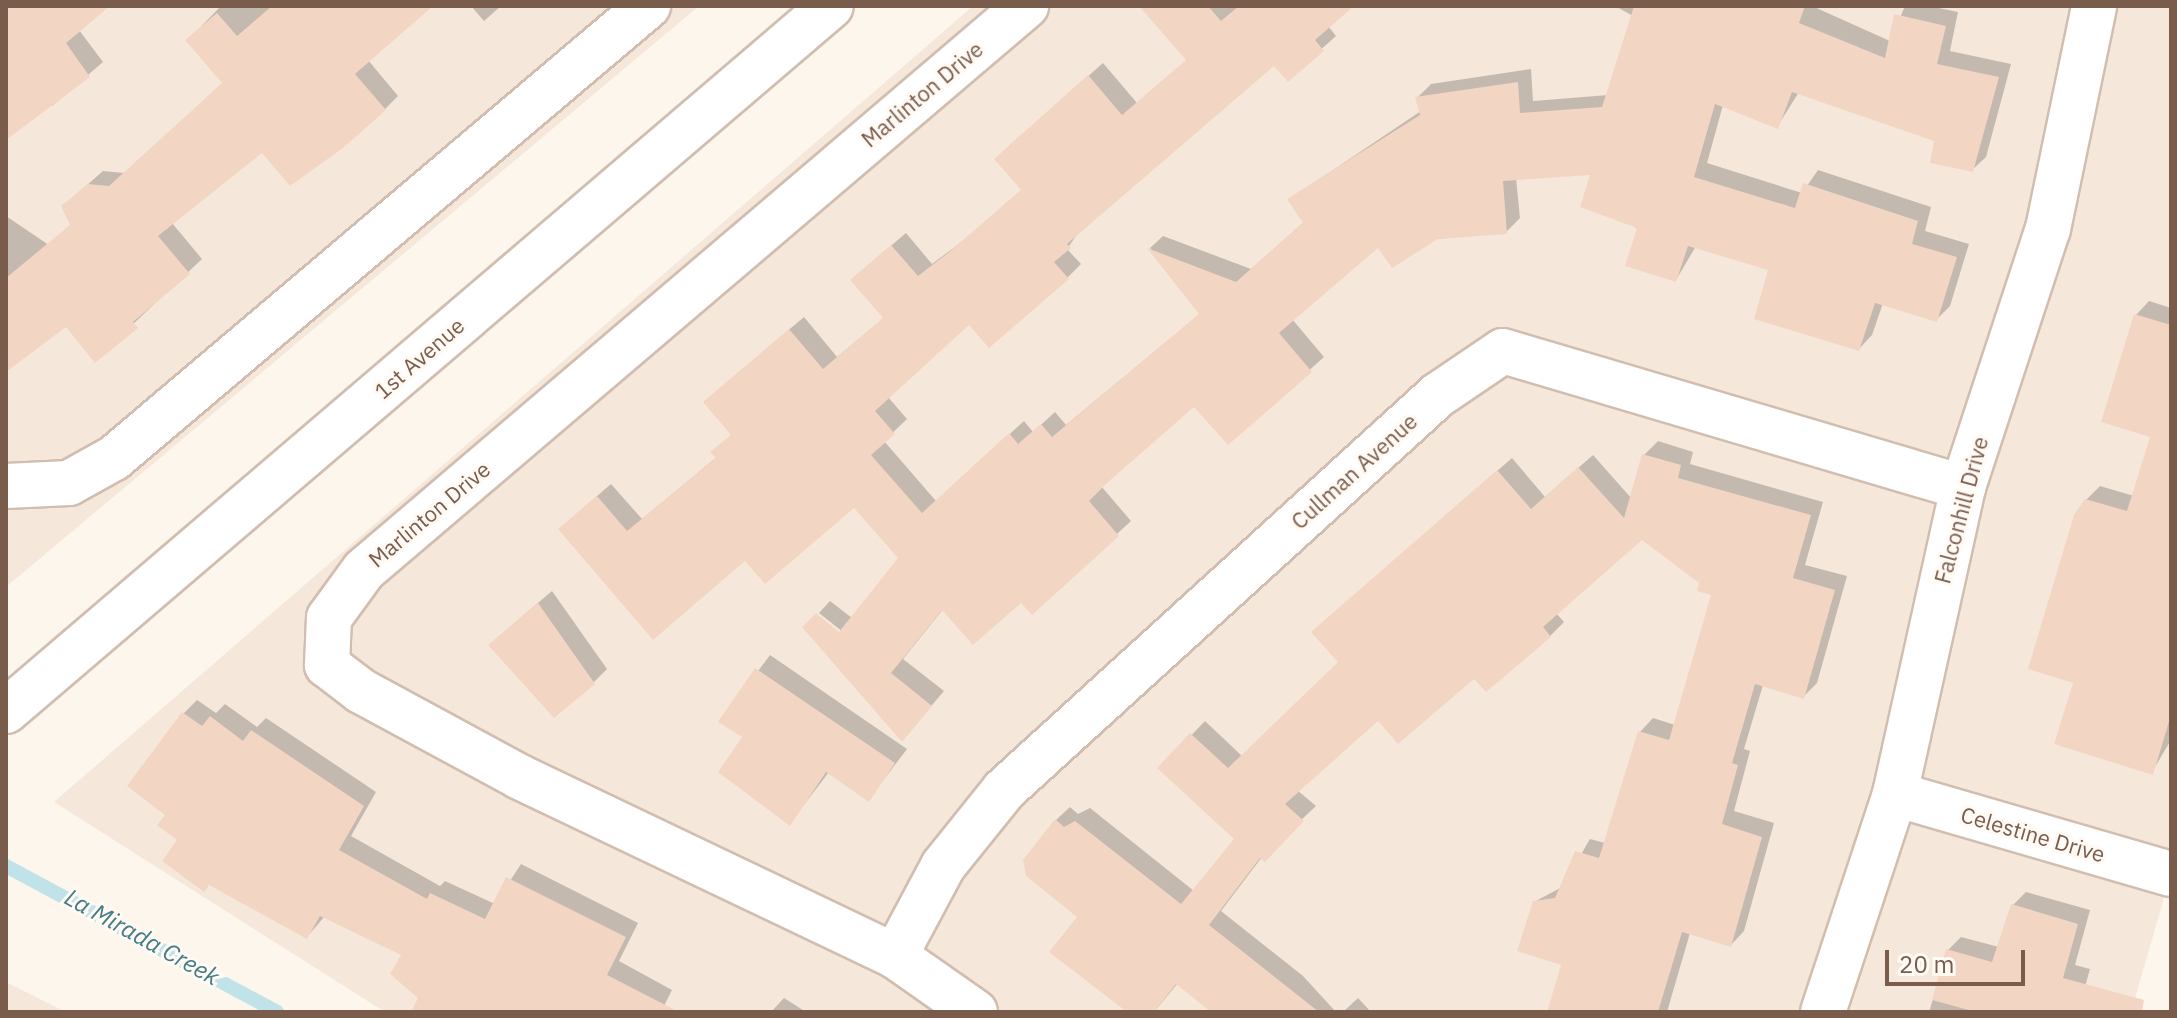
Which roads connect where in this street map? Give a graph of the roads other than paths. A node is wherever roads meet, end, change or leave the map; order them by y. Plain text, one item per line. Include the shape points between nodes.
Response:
1 (648, 6) edge
2 (831, 6) edge
3 (1026, 6) edge
4 (2094, 6) edge
5 (6, 486) edge
6 (1963, 487) junction
7 (6, 711) edge
8 (1895, 794) junction
9 (2171, 874) edge
10 (895, 956) junction
11 (975, 1012) edge
12 (1823, 1012) edge

1 - 5 street via 114,458 69,483
2 - 7 street, 1st Avenue
3 - 10 street, Marlinton Drive via 364,570 329,618 327,665 361,691 520,777
4 - 6 street, Falconhill Drive via 2048,229
6 - 8 street, Falconhill Drive
6 - 10 street, Cullman Avenue via 1503,351 1438,395 1004,790 943,866
8 - 9 street, Celestine Drive
8 - 12 street, Falconhill Drive
10 - 11 street, Marlinton Drive

